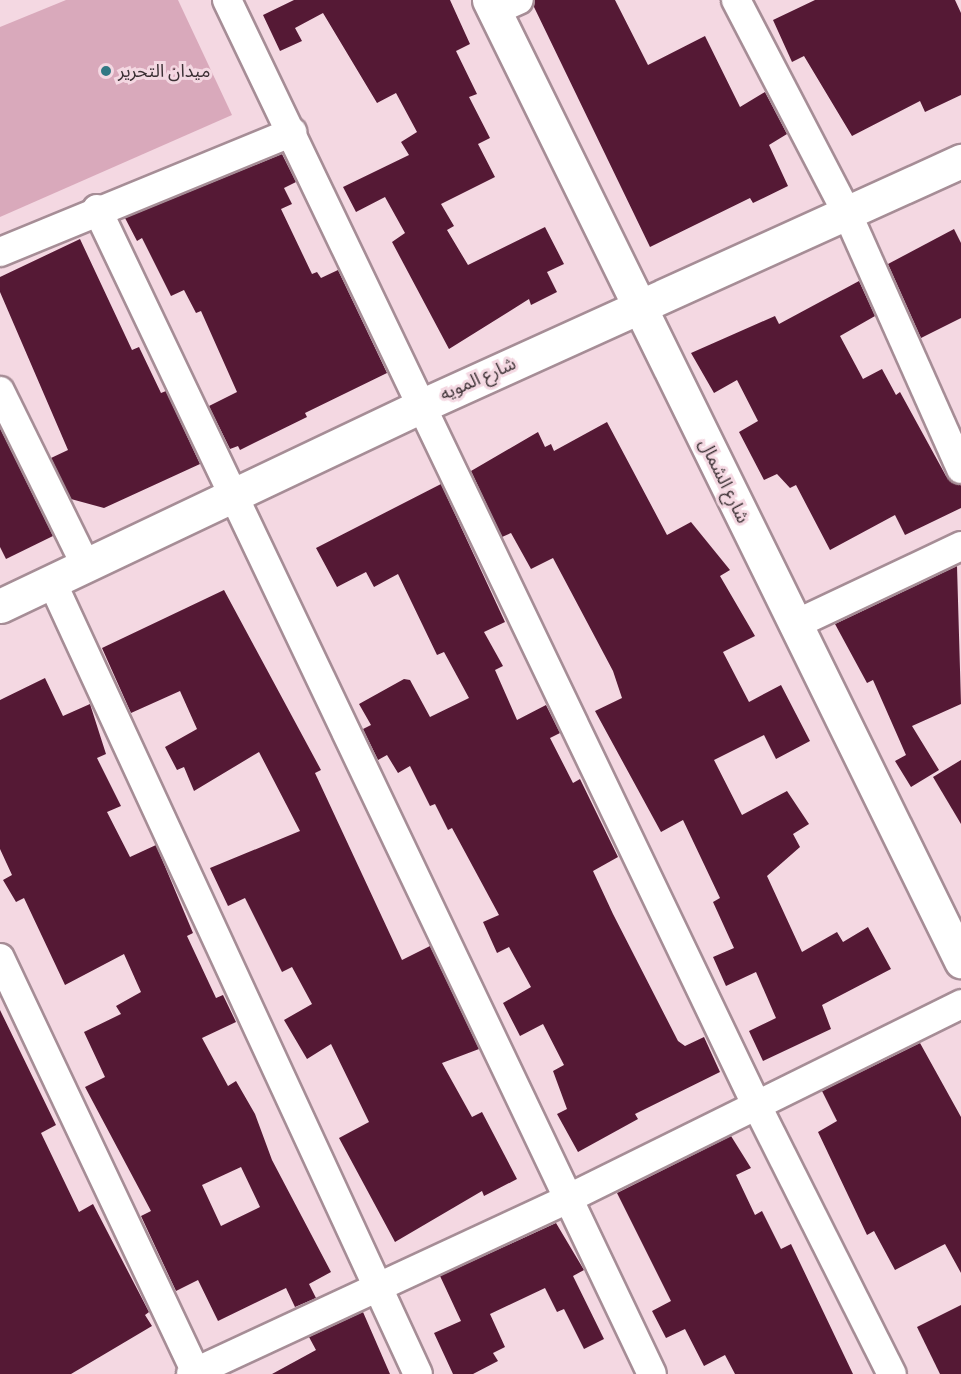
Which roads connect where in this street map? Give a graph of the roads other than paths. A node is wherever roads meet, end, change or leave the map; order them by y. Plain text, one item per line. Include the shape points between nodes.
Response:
1 (227, 0) edge
2 (736, 0) edge
3 (500, 4) edge
4 (292, 132) junction
5 (961, 161) edge
6 (97, 209) junction
7 (848, 215) junction
8 (0, 252) edge
9 (639, 307) junction
10 (0, 391) edge
11 (423, 405) junction
12 (961, 469) edge
13 (238, 496) junction
14 (961, 546) edge
15 (86, 566) junction
16 (52, 582) junction
17 (0, 606) edge
18 (794, 625) junction
19 (0, 958) edge
20 (961, 961) edge
21 (961, 1004) edge
22 (756, 1104) junction
23 (565, 1200) junction
24 (374, 1286) junction
25 (194, 1373) edge
26 (417, 1374) edge
27 (652, 1374) edge
28 (892, 1374) edge

1 - 4 street
2 - 7 street
3 - 9 street, شارع الشمال
4 - 6 street
4 - 11 street
5 - 7 street, شارع المويه
6 - 8 street
6 - 13 street
7 - 9 street, شارع المويه
7 - 12 street
9 - 11 street, شارع المويه
9 - 18 street, شارع الشمال
10 - 15 street
11 - 13 street, شارع المويه
11 - 22 street
13 - 15 street, شارع المويه
13 - 23 street
14 - 18 street
15 - 16 street, شارع المويه
16 - 17 street, شارع المويه
16 - 24 street
18 - 20 street, شارع الشمال
19 - 25 street
21 - 22 street
22 - 23 street
22 - 28 street
23 - 24 street
23 - 27 street
24 - 25 street
24 - 26 street

